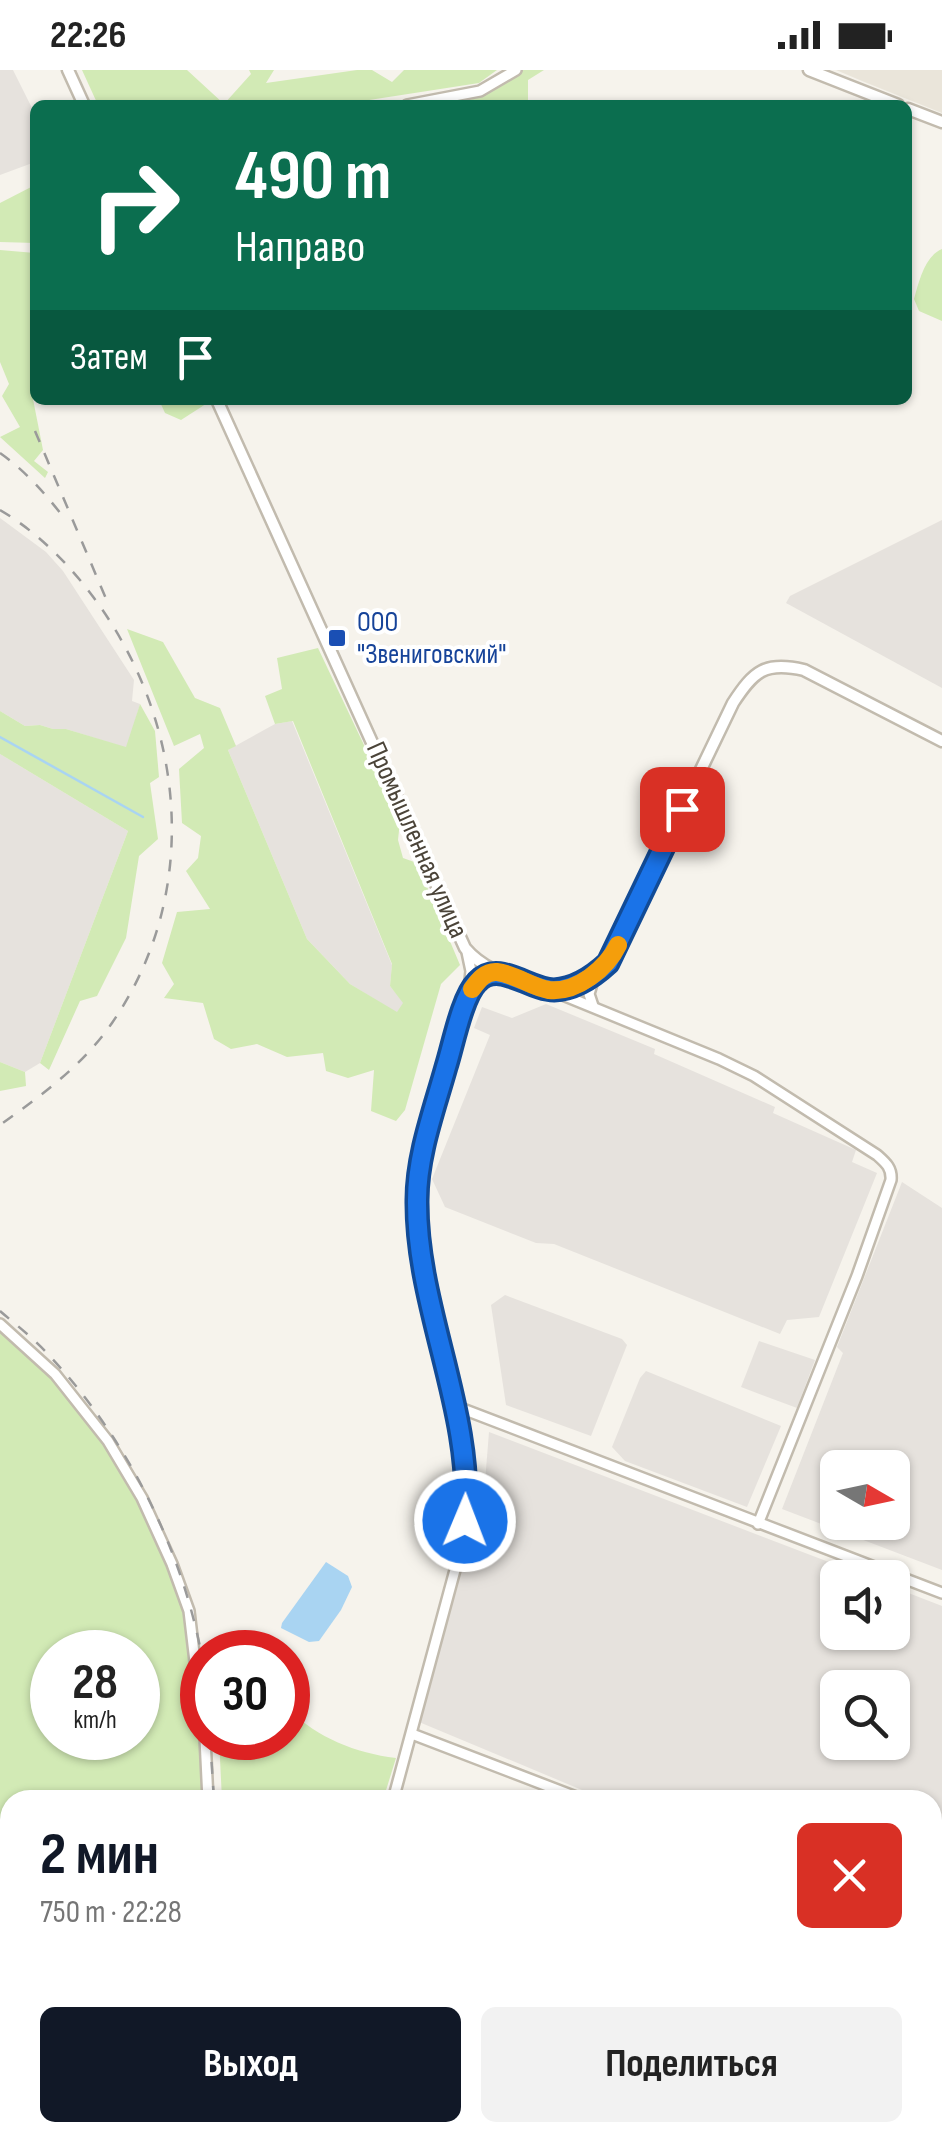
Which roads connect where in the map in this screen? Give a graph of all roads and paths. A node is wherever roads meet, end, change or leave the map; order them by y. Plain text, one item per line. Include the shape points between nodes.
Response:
1 (68, 70) edge
2 (516, 70) edge
3 (809, 70) edge
4 (82, 100) edge
5 (433, 100) edge
6 (885, 100) edge
7 (912, 111) edge
8 (942, 122) edge
9 (218, 405) edge
10 (942, 740) edge
11 (466, 948) junction
12 (497, 972) junction
13 (595, 974) junction
14 (551, 990) junction
15 (468, 994) junction
16 (594, 1006) junction
17 (0, 1324) edge
18 (455, 1406) junction
19 (758, 1524) junction
20 (942, 1593) edge
21 (191, 1630) edge
22 (412, 1734) junction
23 (205, 1760) edge
24 (207, 1790) edge
25 (396, 1790) edge
26 (558, 1790) edge

1 - 4 street
2 - 5 street via 480,91
3 - 6 street
7 - 8 street
9 - 11 street, Промышленная улица
10 - 13 street via 804,670 758,671 733,703 613,956
11 - 12 street, Промышленная улица
11 - 15 street
12 - 14 street, Промышленная улица
12 - 15 street
13 - 14 street
13 - 16 street via 589,994
14 - 16 street
15 - 18 street via 417,1186 424,1276
16 - 19 street via 754,1076 877,1155 892,1172
17 - 21 street via 55,1374 108,1442 172,1564
18 - 19 street
18 - 22 street via 467,1480 465,1521
19 - 20 street
22 - 25 street
22 - 26 street
23 - 24 street

